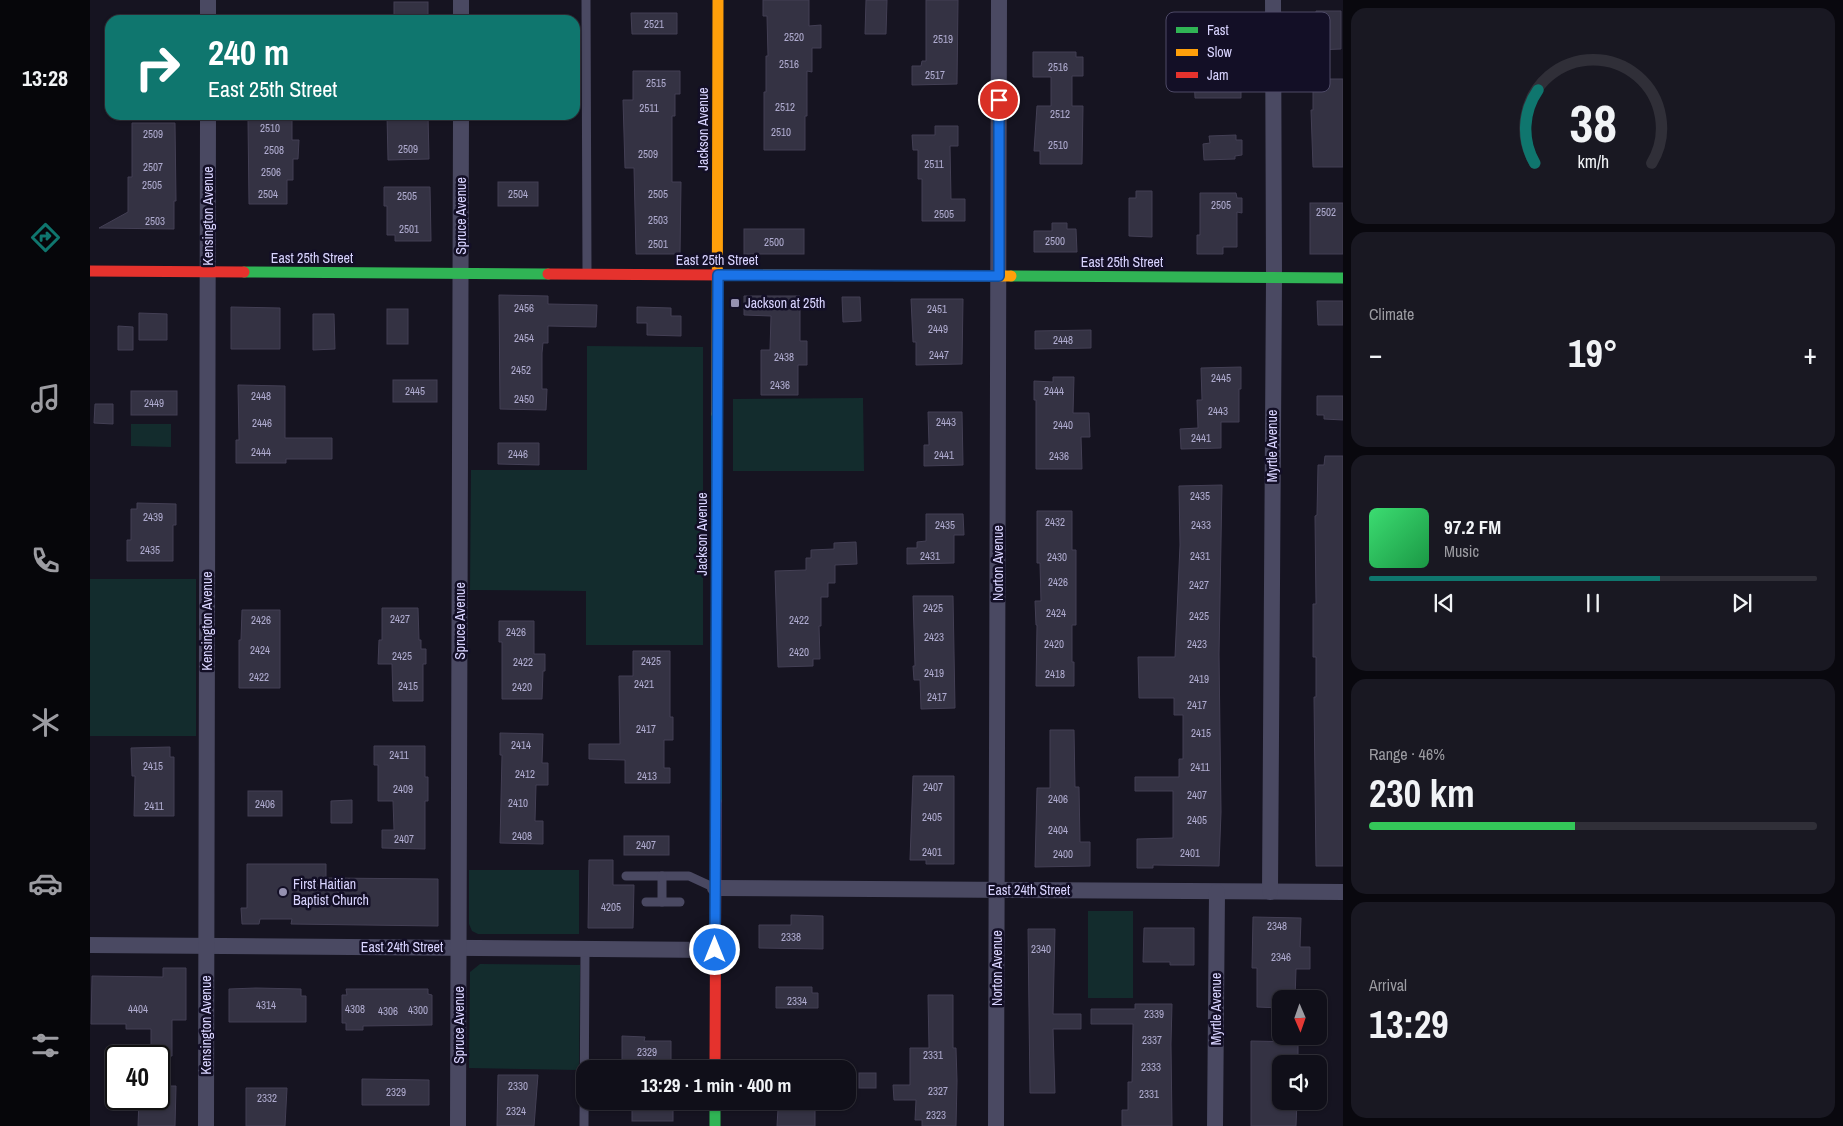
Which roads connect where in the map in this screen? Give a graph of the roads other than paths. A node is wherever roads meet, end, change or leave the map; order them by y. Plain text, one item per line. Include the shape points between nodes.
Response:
1 (208, 0) edge
2 (462, 0) edge
3 (586, 0) edge
4 (718, 0) edge
5 (999, 0) edge
6 (208, 15) edge
7 (461, 15) edge
8 (1273, 92) edge
9 (208, 120) edge
10 (461, 120) edge
11 (90, 271) edge
12 (208, 272) junction
13 (460, 274) junction
14 (587, 274) junction
15 (718, 275) junction
16 (999, 276) junction
17 (1274, 278) junction
18 (1343, 278) edge
19 (626, 876) dead end
20 (662, 876) junction
21 (715, 888) junction
22 (997, 889) junction
23 (1217, 892) junction
24 (1270, 892) junction
25 (1343, 892) edge
26 (646, 902) dead end
27 (662, 902) junction
28 (680, 902) dead end
29 (90, 945) edge
30 (206, 946) junction
31 (459, 948) junction
32 (585, 949) junction
33 (715, 950) junction
34 (715, 1060) edge
35 (715, 1110) edge
36 (206, 1126) edge
37 (458, 1126) edge
38 (584, 1126) edge
39 (715, 1126) edge
40 (996, 1126) edge
41 (1215, 1126) edge

1 - 6 street
2 - 7 street
3 - 14 lane
4 - 15 street, Jackson Avenue
5 - 16 street, Norton Avenue
8 - 17 street, Myrtle Avenue
9 - 12 street, Kensington Avenue
10 - 13 street, Spruce Avenue
11 - 12 street, East 25th Street
12 - 13 street, East 25th Street
12 - 30 street, Kensington Avenue
13 - 14 street, East 25th Street
13 - 31 street, Spruce Avenue
14 - 15 street, East 25th Street
15 - 16 street, East 25th Street
15 - 21 street, Jackson Avenue
16 - 17 street, East 25th Street
16 - 22 street, Norton Avenue
17 - 18 street, East 25th Street
17 - 24 street, Myrtle Avenue
19 - 20 lane
20 - 21 lane via 689,876
20 - 27 lane
21 - 22 street, East 24th Street
21 - 33 street, Jackson Avenue
22 - 23 street, East 24th Street
22 - 40 street, Norton Avenue
23 - 24 street, East 24th Street
23 - 41 street, Myrtle Avenue
24 - 25 street, East 24th Street
26 - 27 lane
27 - 28 lane
29 - 30 street, East 24th Street
30 - 31 street, East 24th Street
30 - 36 street, Kensington Avenue
31 - 32 street, East 24th Street
31 - 37 street, Spruce Avenue
32 - 33 street, East 24th Street
32 - 38 lane
33 - 34 street, Jackson Avenue
35 - 39 street

